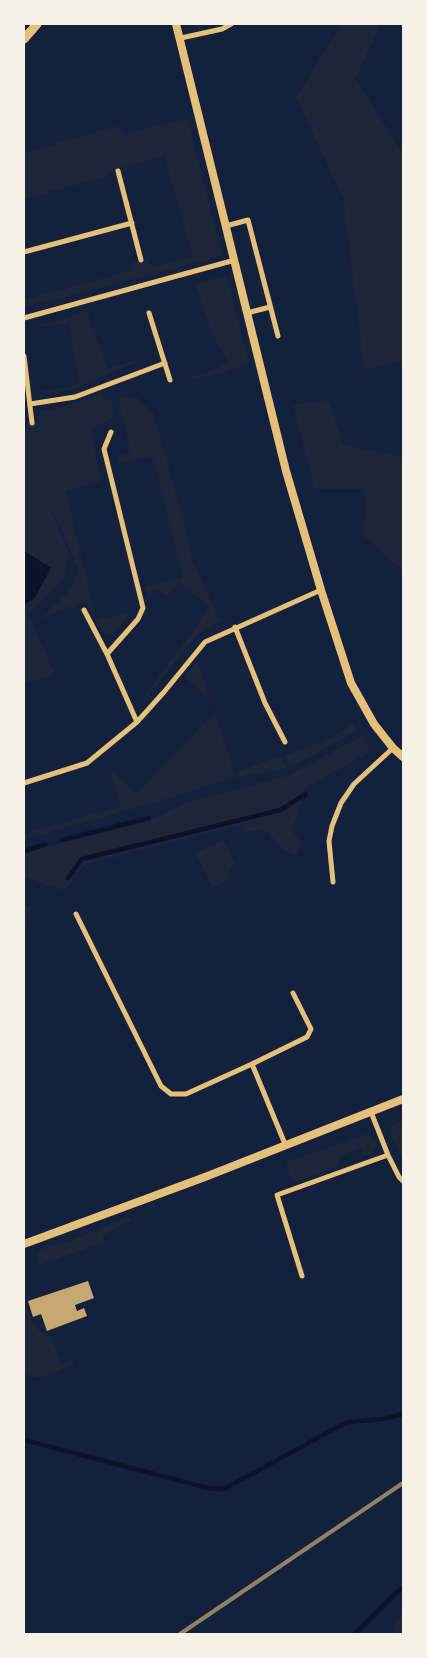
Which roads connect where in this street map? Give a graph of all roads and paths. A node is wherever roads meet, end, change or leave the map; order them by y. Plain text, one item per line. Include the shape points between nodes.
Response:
1 (37, 24) edge
2 (176, 24) edge
3 (230, 24) edge
4 (181, 38) junction
5 (24, 39) edge
6 (118, 171) dead end
7 (132, 223) junction
8 (226, 226) junction
9 (24, 252) edge
10 (141, 260) dead end
11 (234, 260) junction
12 (270, 307) junction
13 (149, 313) dead end
14 (247, 313) junction
15 (24, 318) edge
16 (278, 336) dead end
17 (24, 356) edge
18 (165, 363) junction
19 (170, 380) dead end
20 (30, 404) junction
21 (32, 423) dead end
22 (111, 432) dead end
23 (321, 590) junction
24 (84, 610) dead end
25 (235, 627) junction
26 (107, 654) junction
27 (136, 722) junction
28 (285, 742) dead end
29 (393, 748) junction
30 (403, 757) edge
31 (24, 783) edge
32 (333, 882) dead end
33 (76, 914) dead end
34 (293, 993) dead end
35 (252, 1064) junction
36 (403, 1100) edge
37 (371, 1112) junction
38 (285, 1144) junction
39 (388, 1155) junction
40 (403, 1181) edge
41 (24, 1244) edge
42 (302, 1276) dead end

1 - 5 main road
2 - 4 street
3 - 4 street via 222,29
4 - 8 street
6 - 7 street
7 - 9 street
7 - 10 street
8 - 11 street
8 - 12 street via 248,220
11 - 14 street
11 - 15 street
12 - 14 street
12 - 16 street
13 - 18 street
14 - 23 street via 286,471
17 - 20 street
18 - 19 street
18 - 20 street via 75,397
20 - 21 street
22 - 26 street via 104,449 143,608 138,619
23 - 25 street
23 - 29 street via 351,683 374,724
24 - 26 street
25 - 27 street via 205,642
25 - 28 street
26 - 27 street
27 - 31 street via 87,763
29 - 30 street
29 - 32 street via 354,784 341,803 329,841
33 - 35 street via 160,1086 171,1094 186,1094
34 - 35 street via 311,1029 307,1037
35 - 38 street
36 - 37 street
37 - 38 street
37 - 39 street
38 - 41 street
39 - 40 street
39 - 42 street via 277,1195

